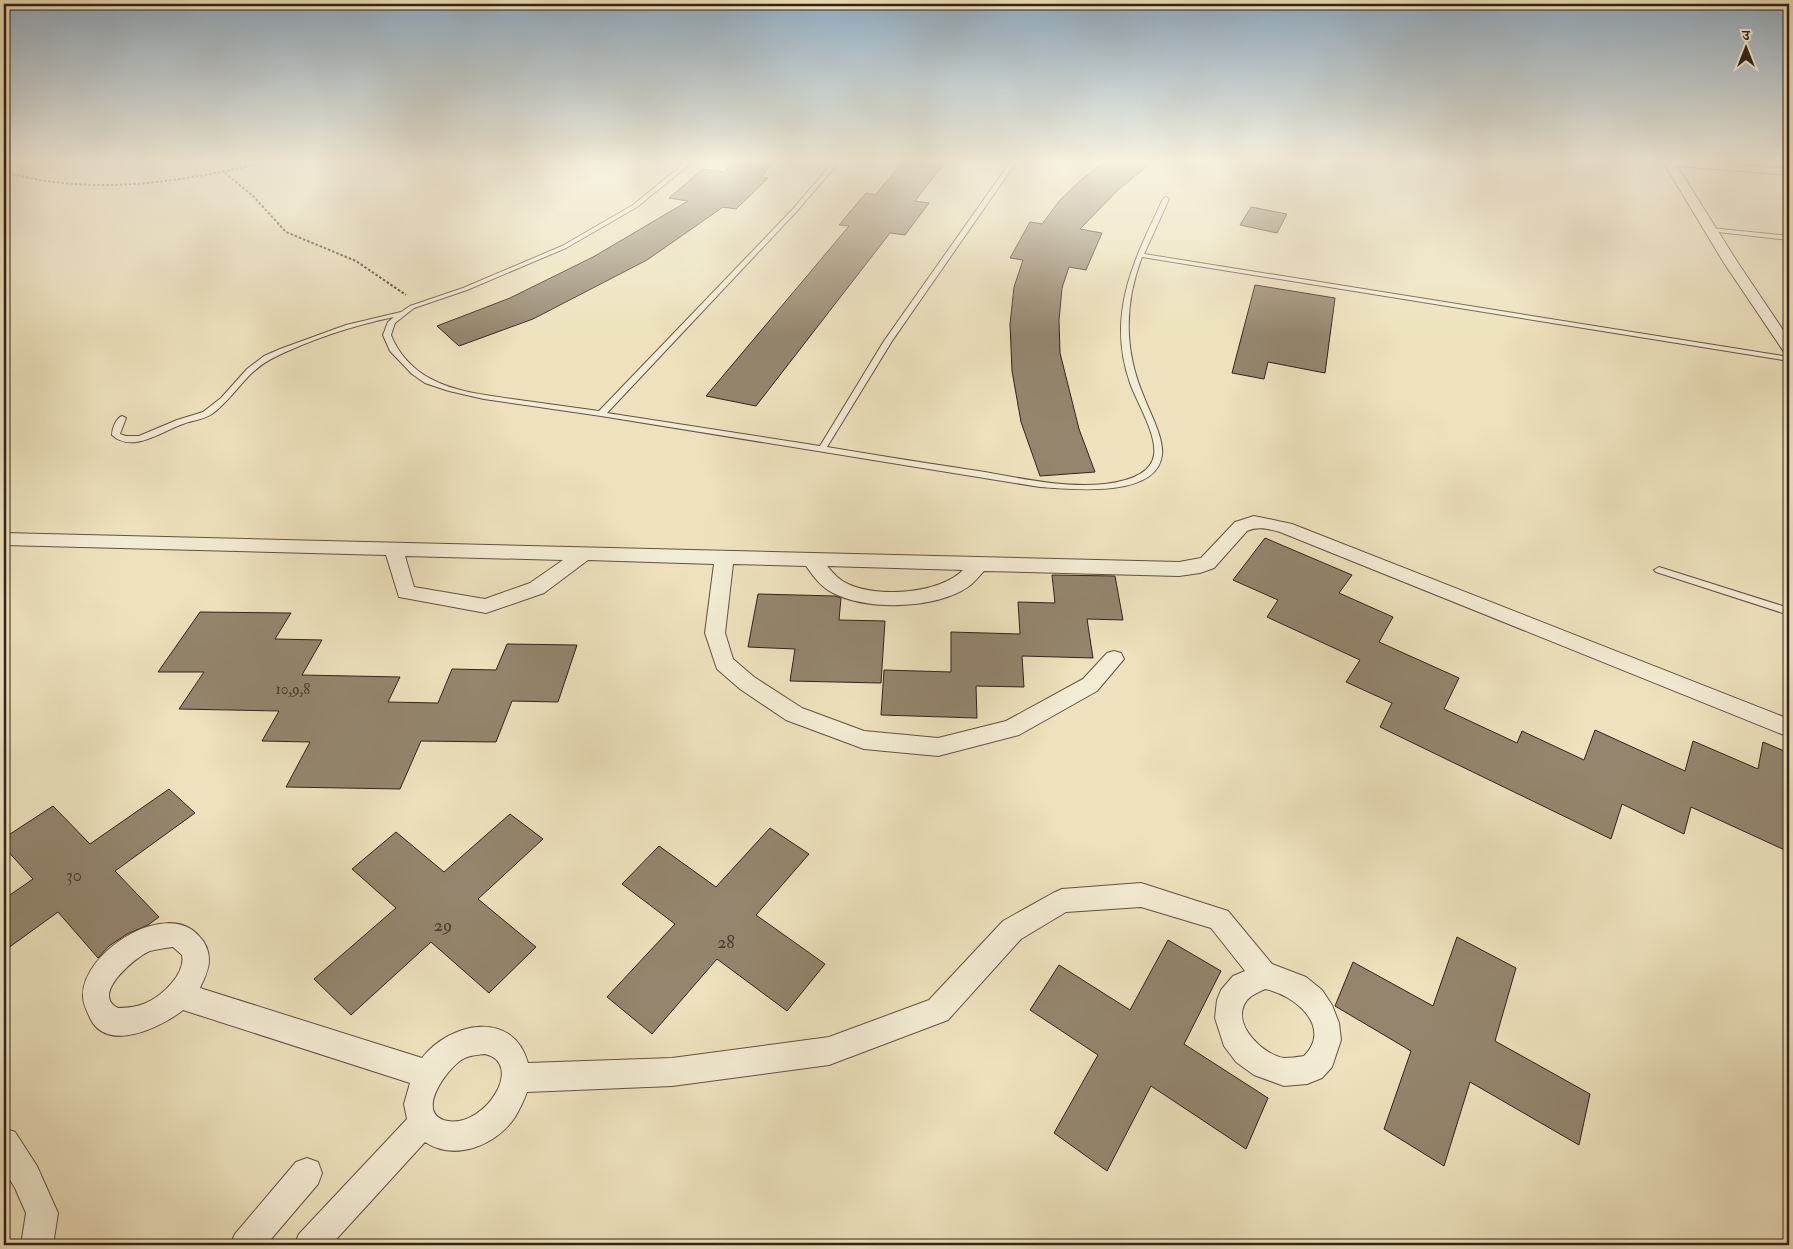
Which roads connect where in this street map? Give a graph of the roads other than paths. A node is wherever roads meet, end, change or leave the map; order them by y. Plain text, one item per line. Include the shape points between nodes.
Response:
1 (611, 219) edge
2 (785, 219) edge
3 (973, 219) edge
4 (1157, 219) edge
5 (1704, 219) edge
6 (1711, 230) junction
7 (1789, 238) edge
8 (1140, 255) junction
9 (405, 313) junction
10 (1789, 349) edge
11 (1789, 358) edge
12 (601, 414) junction
13 (122, 418) dead end
14 (822, 449) junction
15 (4, 539) edge
16 (394, 549) junction
17 (584, 554) junction
18 (724, 557) junction
19 (811, 559) junction
20 (980, 564) junction
21 (1659, 570) dead end
22 (1789, 612) edge
23 (1114, 659) dead end
24 (1789, 728) edge
25 (1265, 976) dead end
26 (179, 995) dead end
27 (427, 1074) junction
28 (516, 1078) junction
29 (424, 1122) junction
30 (4, 1143) edge
31 (307, 1173) dead end
32 (37, 1245) edge
33 (246, 1245) edge
34 (310, 1245) edge

1 - 9 lane via 564,247 465,289 412,307
2 - 12 lane
3 - 14 lane via 888,341
4 - 8 lane
5 - 6 street
6 - 7 lane
6 - 10 street
8 - 11 lane
8 - 14 lane via 1131,274 1124,323 1133,380 1158,455 1155,465 1147,473 1127,482 1097,487 1040,484
9 - 12 lane via 392,322 387,335 393,349 428,381 484,397
9 - 13 lane via 359,322 266,358 247,370 209,412 149,436 135,440 120,438 116,431
12 - 14 lane
15 - 16 street
16 - 17 street
16 - 17 street via 406,592 486,606 537,588
17 - 18 street
18 - 19 street
18 - 23 street via 715,633 724,662 747,683 794,714 864,740 938,747 1011,729 1090,685
19 - 20 street
19 - 20 street via 829,581 857,595 916,598 936,594 961,583
20 - 24 street via 1202,566 1214,558 1235,530 1244,524 1269,523
21 - 22 lane
25 - 28 street via 1218,919 1142,895 1062,901 1012,930 938,1010 829,1051 672,1072
26 - 27 street
27 - 28 street via 438,1059 453,1048 469,1041 485,1040 499,1044 509,1052 515,1064
27 - 29 street via 420,1091 419,1107
28 - 29 street via 505,1109 478,1132 446,1137 433,1132
29 - 34 street
30 - 32 street via 26,1177 42,1213
31 - 33 street

